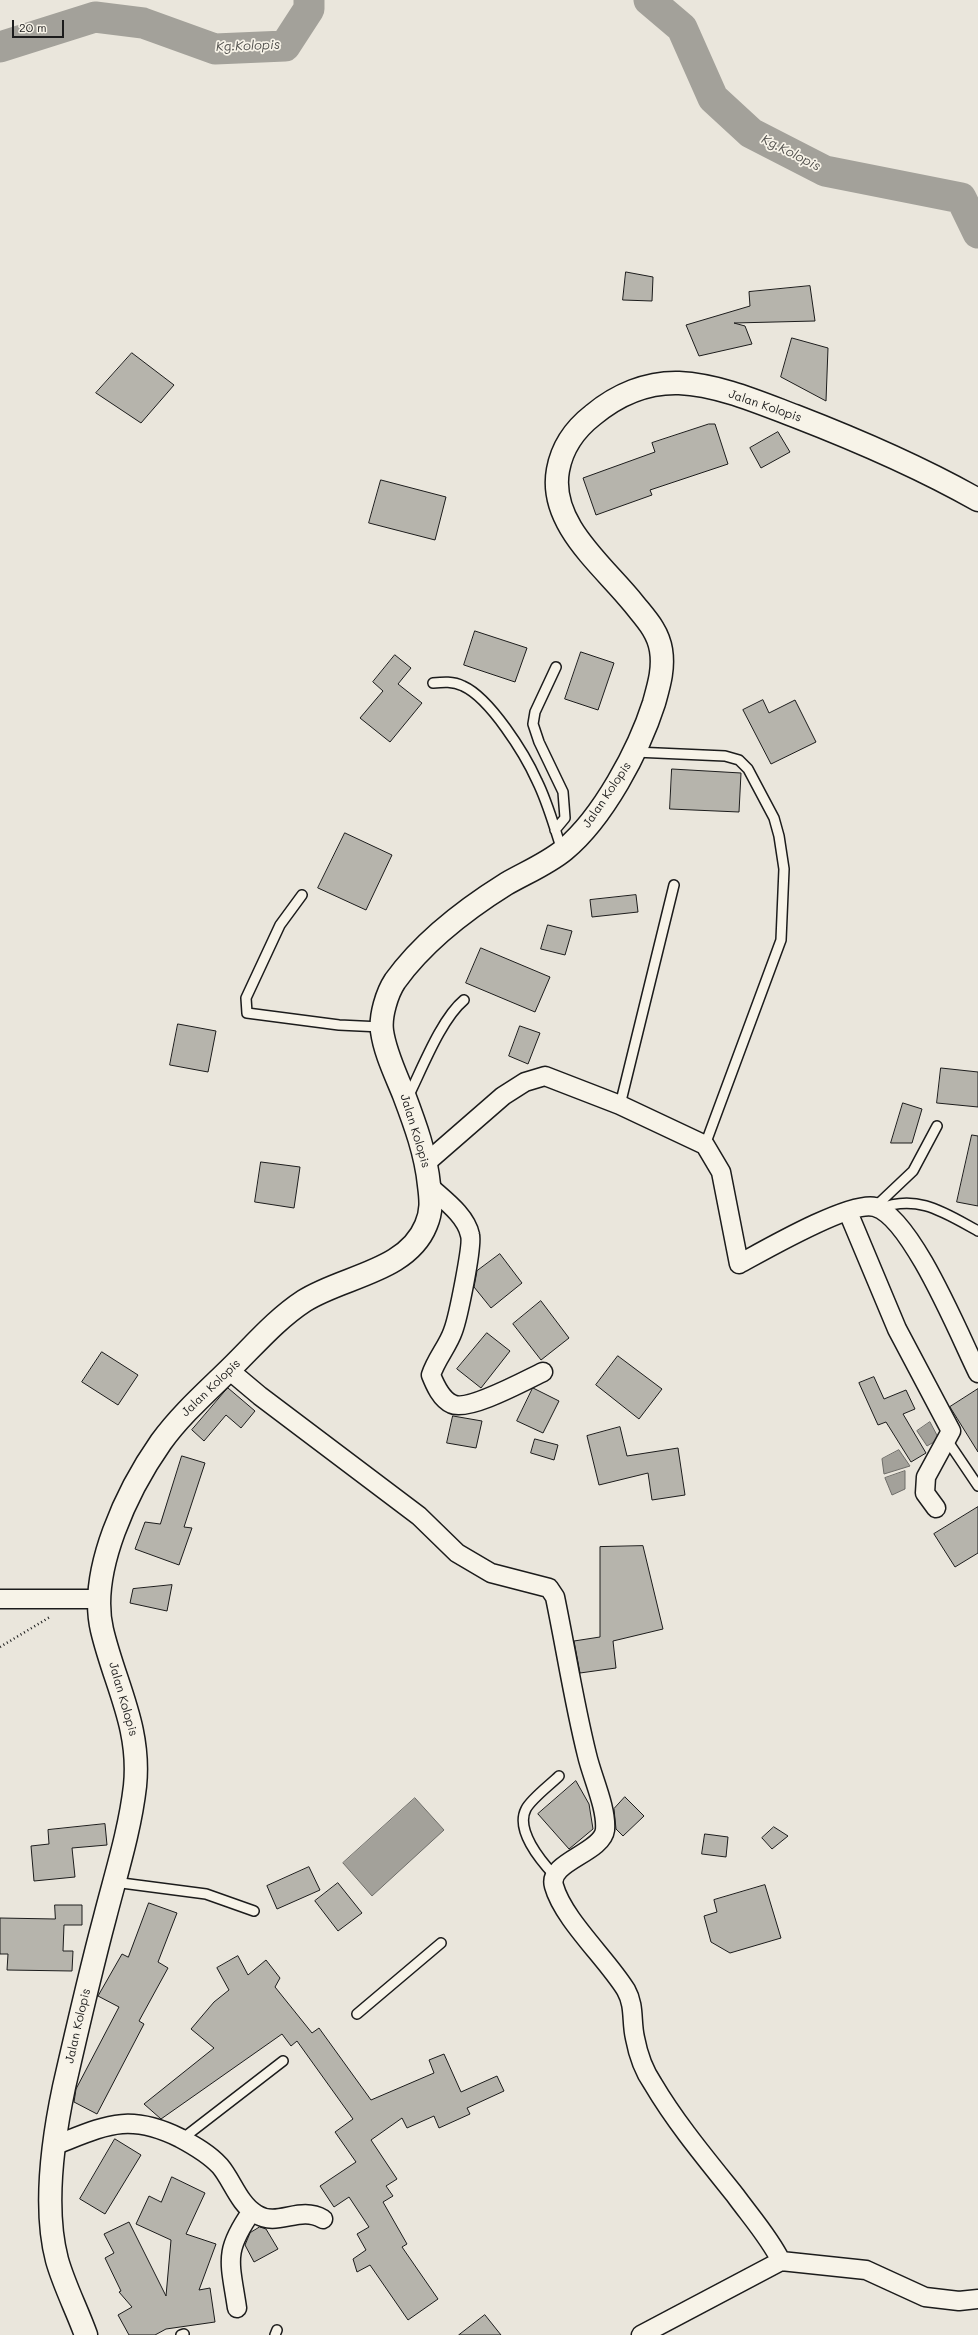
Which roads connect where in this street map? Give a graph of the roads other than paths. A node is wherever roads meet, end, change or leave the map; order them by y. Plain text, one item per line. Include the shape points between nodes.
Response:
1 (976, 495) edge
2 (556, 667) dead end
3 (433, 683) dead end
4 (635, 752) junction
5 (555, 830) junction
6 (563, 852) junction
7 (674, 885) dead end
8 (302, 895) dead end
9 (464, 1000) dead end
10 (381, 1027) junction
11 (406, 1100) junction
12 (620, 1105) junction
13 (937, 1126) dead end
14 (705, 1145) junction
15 (426, 1163) junction
16 (429, 1186) junction
17 (877, 1208) junction
18 (848, 1212) junction
19 (978, 1231) edge
20 (229, 1370) junction
21 (543, 1372) dead end
22 (978, 1373) edge
23 (947, 1440) junction
24 (978, 1486) edge
25 (936, 1508) dead end
26 (0, 1599) edge
27 (99, 1599) junction
28 (559, 1776) dead end
29 (554, 1875) junction
30 (114, 1882) junction
31 (254, 1911) dead end
32 (441, 1944) dead end
33 (356, 2014) dead end
34 (283, 2061) dead end
35 (182, 2139) junction
36 (54, 2146) junction
37 (252, 2211) junction
38 (323, 2219) dead end
39 (781, 2261) junction
40 (978, 2299) edge
41 (237, 2308) dead end
42 (86, 2335) edge
43 (641, 2335) edge

1 - 4 street, Jalan Kolopis via 835,432 749,398 713,389 682,383 655,384 630,391 593,415 574,434 561,455 555,486 558,504 575,537 654,628 661,648 662,674 652,710
2 - 5 lane via 533,718 536,734 563,792 565,818 563,824
3 - 5 lane via 462,685 475,693 500,720 537,781
4 - 6 street, Jalan Kolopis via 596,814
4 - 14 lane via 725,756 739,760 748,769 774,818 779,836 784,869 781,940
5 - 6 lane
6 - 10 street, Jalan Kolopis via 492,893 448,926 415,956 390,988
7 - 12 lane
8 - 10 lane via 280,925 246,998 247,1013 339,1025
9 - 11 lane via 454,1009 445,1024
10 - 11 street, Jalan Kolopis via 390,1061
11 - 15 street, Jalan Kolopis
12 - 14 street
12 - 15 street via 545,1076 526,1082 503,1096
13 - 17 lane via 913,1171
14 - 18 street via 721,1172 739,1264 822,1220
15 - 16 street, Jalan Kolopis
16 - 20 street, Jalan Kolopis via 431,1210 418,1241 394,1260 305,1300
16 - 21 street via 457,1212 471,1236 453,1332 435,1362 431,1375 441,1395 452,1404 462,1406
17 - 18 street via 863,1207
17 - 19 lane via 911,1202 948,1214
17 - 22 street via 885,1213 917,1250
18 - 23 street via 897,1329 935,1403 950,1425 952,1431
20 - 27 street, Jalan Kolopis via 179,1419 134,1485 119,1514 106,1556
20 - 29 street via 419,1516 457,1553 491,1573 550,1588 555,1597 587,1755 604,1816 605,1832 598,1842
23 - 24 lane
23 - 25 street via 926,1477 925,1493
26 - 27 street
27 - 30 street, Jalan Kolopis via 101,1625 136,1742 136,1782
28 - 29 lane via 526,1809 523,1821 530,1845
29 - 39 street via 554,1887 563,1904 627,1991 633,2006 636,2042 652,2083 691,2139 767,2237
30 - 31 lane via 206,1894
30 - 36 street, Jalan Kolopis via 76,2035 54,2135
32 - 33 lane
34 - 35 lane
35 - 36 street via 157,2127 128,2123 91,2131
35 - 37 street via 199,2148 220,2166
36 - 42 street, Jalan Kolopis via 50,2205 56,2258
37 - 38 street via 268,2219 304,2213 314,2214
37 - 41 street via 237,2235 229,2259
39 - 40 street via 866,2270 925,2297 959,2301
39 - 43 street

